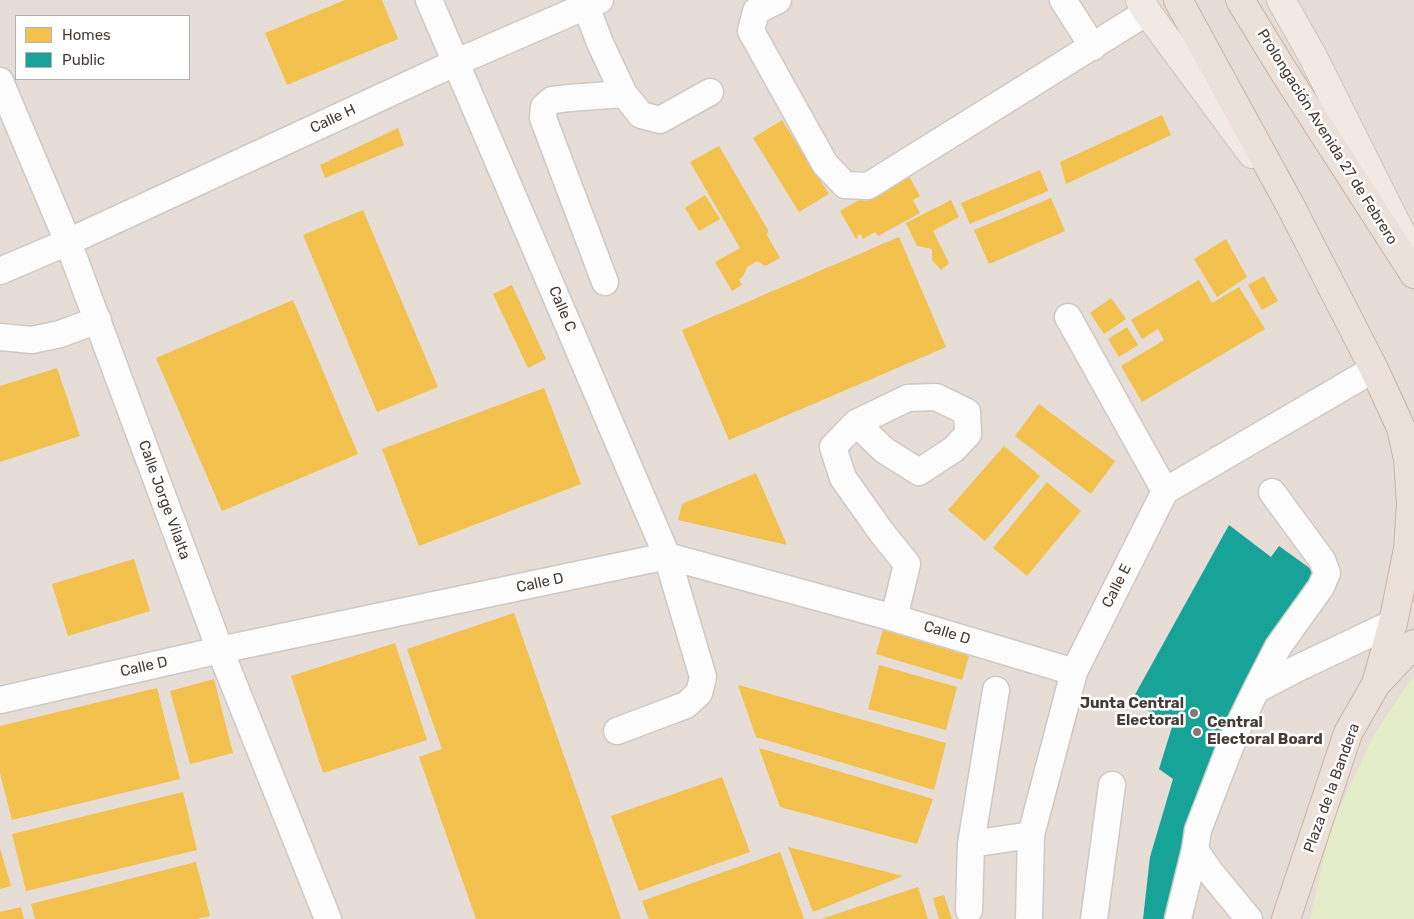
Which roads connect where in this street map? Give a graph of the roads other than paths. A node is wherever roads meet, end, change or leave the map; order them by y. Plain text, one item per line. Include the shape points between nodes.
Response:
1 (429, 0) edge
2 (778, 0) edge
3 (1063, 0) edge
4 (1178, 0) edge
5 (1240, 0) edge
6 (1280, 0) edge
7 (593, 3) edge
8 (1144, 6) edge
9 (1093, 47) junction
10 (457, 62) junction
11 (0, 81) edge
12 (710, 92) dead end
13 (624, 94) junction
14 (1290, 205) junction
15 (68, 242) junction
16 (1414, 260) edge
17 (0, 271) edge
18 (1414, 274) edge
19 (605, 282) dead end
20 (1068, 317) dead end
21 (98, 320) junction
22 (0, 337) edge
23 (1374, 369) junction
24 (856, 423) dead end
25 (1165, 491) junction
26 (1272, 492) dead end
27 (667, 556) junction
28 (894, 618) junction
29 (1394, 623) junction
30 (1414, 644) edge
31 (220, 650) junction
32 (1074, 672) junction
33 (1376, 684) junction
34 (996, 690) dead end
35 (1256, 690) junction
36 (0, 700) edge
37 (617, 731) dead end
38 (1112, 786) dead end
39 (1031, 835) junction
40 (971, 844) junction
41 (1195, 850) junction
42 (969, 910) dead end
43 (328, 919) edge
44 (1029, 919) edge
45 (1094, 919) edge
46 (1178, 919) edge
47 (1249, 919) edge
48 (1286, 919) edge

1 - 10 street, Calle C
2 - 9 street via 756,11 751,31 825,164 845,185 868,186
3 - 9 street
4 - 14 highway
5 - 18 highway, Prolongación Avenida 27 de Febrero
6 - 16 main road, Prolongación Avenida 27 de Febrero via 1312,55
7 - 10 street, Calle H
7 - 13 street via 600,43
8 - 9 street
8 - 14 main road
10 - 15 street, Calle H
10 - 27 street, Calle C
11 - 15 street, Calle Jorge Vilalta
12 - 13 street via 660,120 641,115
13 - 19 street via 552,100 544,107 543,118
14 - 23 highway
15 - 17 street, Calle H
15 - 21 street, Calle Jorge Vilalta
20 - 25 street
21 - 22 street via 32,340
21 - 31 street, Calle Jorge Vilalta
23 - 25 street
23 - 29 highway via 1401,428 1408,459 1411,504 1408,549
24 - 28 street via 832,448 843,478 907,564
25 - 32 street, Calle E
26 - 35 street via 1322,560 1326,573 1321,588 1278,647
27 - 28 street, Calle D
27 - 31 street, Calle D
27 - 37 street, Calle C via 703,677 698,693 686,705
28 - 32 street, Calle D
29 - 33 highway
29 - 35 street
30 - 33 highway, Plaza de la Bandera
31 - 36 street, Calle D
31 - 43 street, Calle Jorge Vilalta
32 - 39 street, Calle E
33 - 48 highway, Plaza de la Bandera via 1348,733
34 - 40 street
35 - 41 street via 1237,729 1198,830
38 - 45 street
39 - 40 street
39 - 44 street, Calle E
40 - 42 street
41 - 46 street
41 - 47 street

